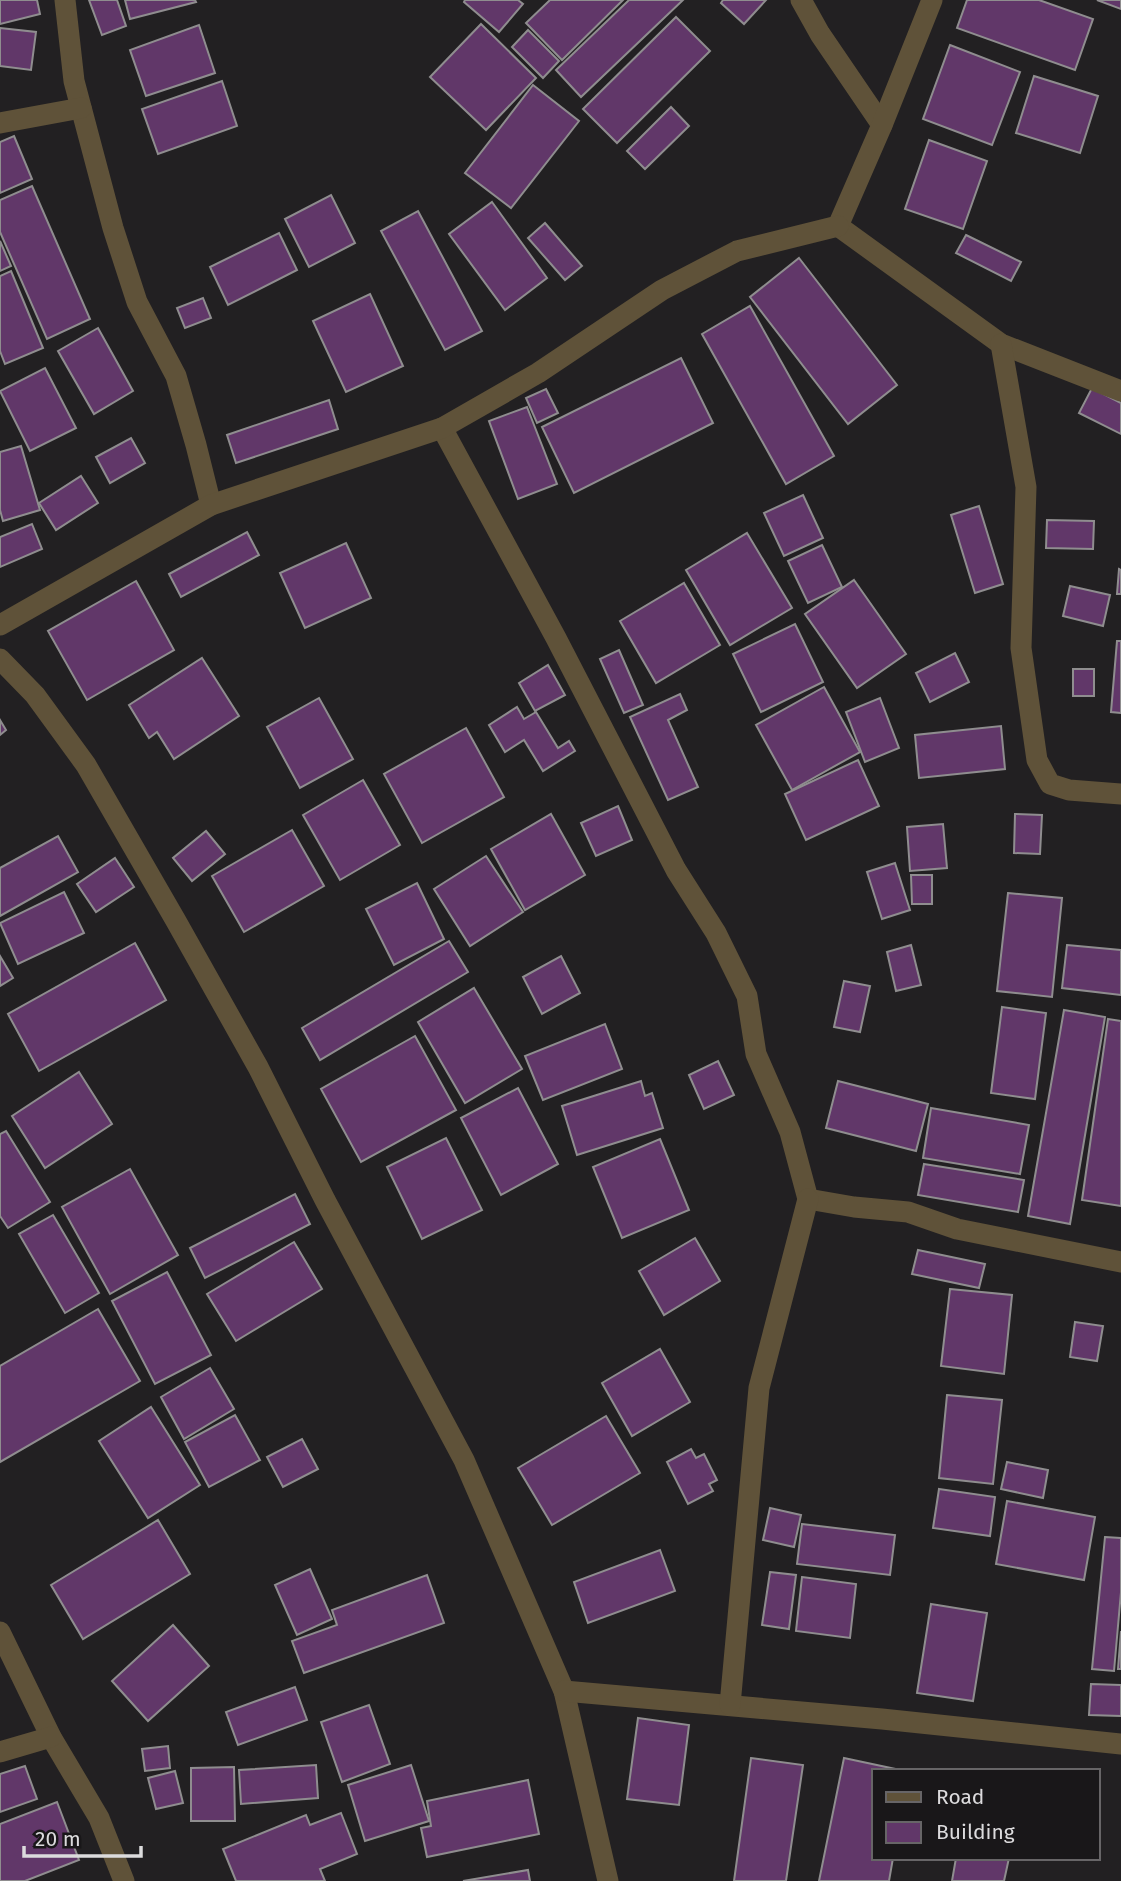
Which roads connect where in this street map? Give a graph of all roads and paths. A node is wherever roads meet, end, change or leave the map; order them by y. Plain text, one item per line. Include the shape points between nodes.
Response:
1 (65, 0) edge
2 (801, 0) edge
3 (932, 0) edge
4 (81, 108) junction
5 (0, 123) edge
6 (882, 125) junction
7 (838, 226) junction
8 (1001, 344) junction
9 (1121, 391) edge
10 (442, 428) junction
11 (211, 505) junction
12 (0, 625) edge
13 (0, 659) edge
14 (1121, 794) edge
15 (808, 1199) junction
16 (1121, 1262) edge
17 (0, 1632) edge
18 (564, 1691) junction
19 (730, 1705) junction
20 (51, 1737) junction
21 (1121, 1744) edge
22 (0, 1752) edge
23 (124, 1881) edge
24 (608, 1881) edge

1 - 4 street
2 - 6 street
3 - 6 street
4 - 5 street
4 - 11 street via 137,302 176,376
6 - 7 street
7 - 8 street
7 - 10 street via 737,251 662,290 538,373
8 - 9 street
8 - 14 street via 1026,487 1021,648 1037,760 1050,784
10 - 11 street
10 - 15 street via 747,996 756,1054 790,1132
11 - 12 street
13 - 18 street via 35,695 86,765 258,1067 464,1460
15 - 16 street via 908,1212 957,1228
15 - 19 street via 759,1388
17 - 20 street
18 - 19 street
18 - 24 street
19 - 21 street
20 - 22 street
20 - 23 street via 99,1818

